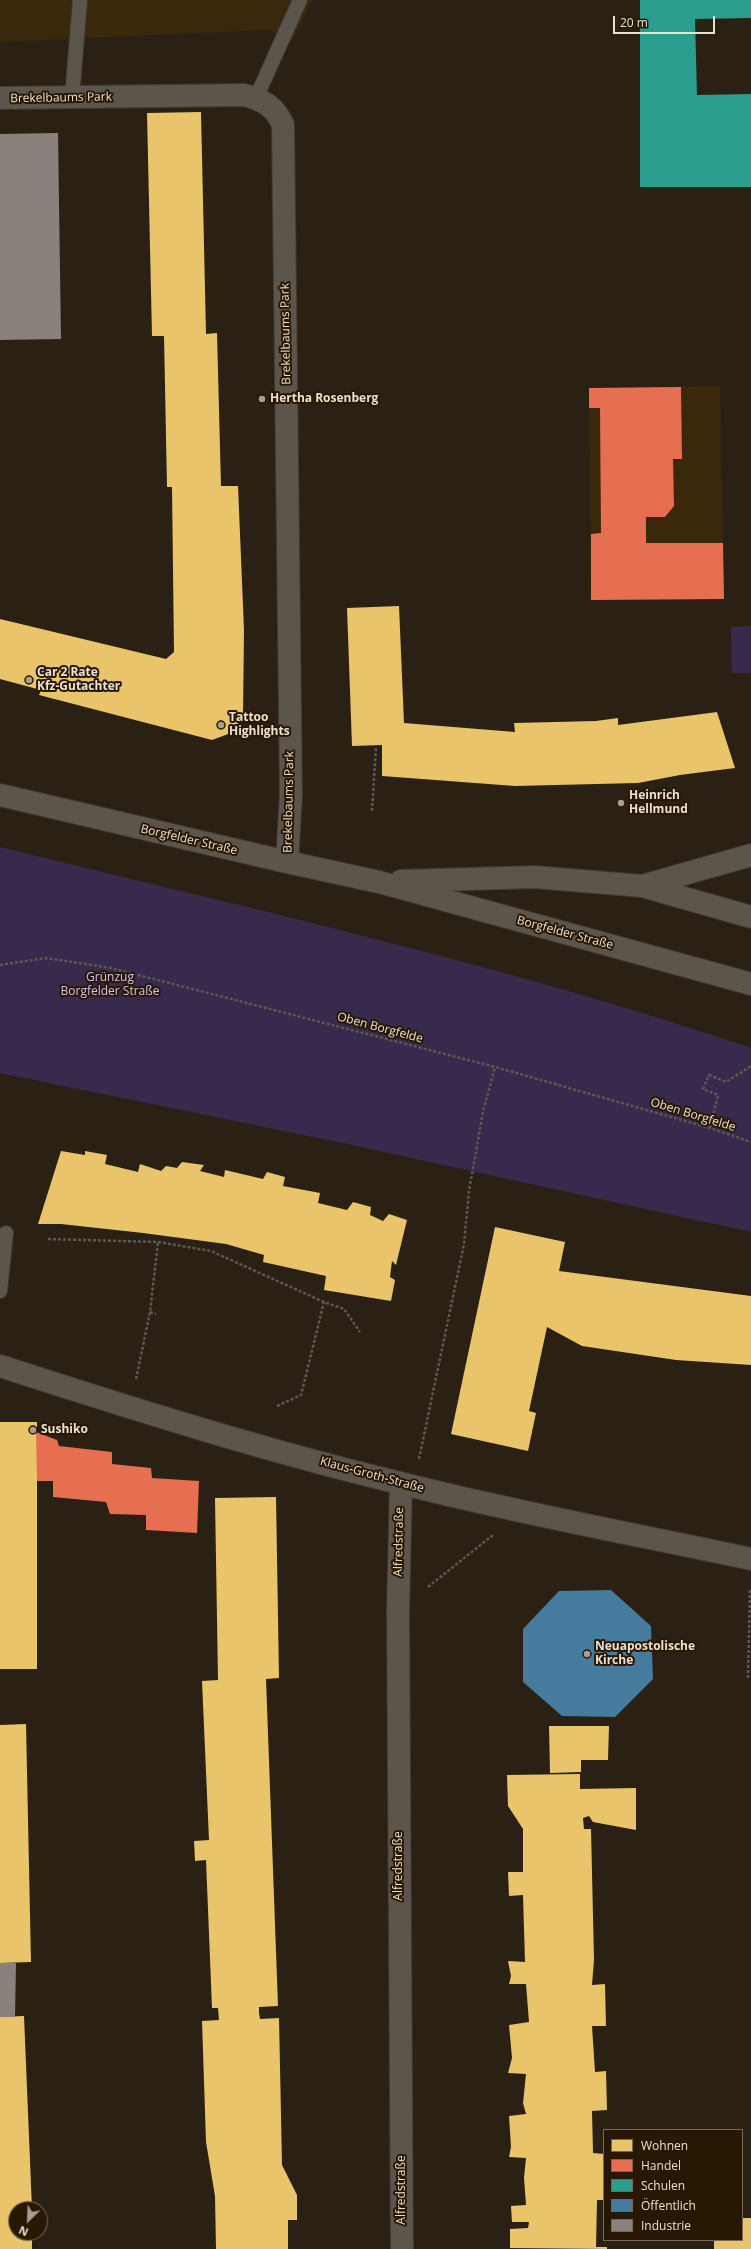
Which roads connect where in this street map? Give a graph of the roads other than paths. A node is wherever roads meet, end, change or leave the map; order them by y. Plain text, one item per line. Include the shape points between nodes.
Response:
1 (80, 0) edge
2 (300, 0) edge
3 (72, 97) junction
4 (0, 98) edge
5 (256, 98) junction
6 (0, 795) edge
7 (751, 855) edge
8 (287, 862) junction
9 (379, 882) junction
10 (642, 886) junction
11 (751, 917) edge
12 (751, 984) edge
13 (6, 1233) dead end
14 (0, 1291) edge
15 (0, 1366) edge
16 (407, 1485) junction
17 (751, 1559) edge
18 (402, 2249) edge

1 - 3 lane
2 - 5 lane
3 - 4 street, Brekelbaums Park
3 - 5 street, Brekelbaums Park via 244,95
5 - 8 street, Brekelbaums Park via 268,103 278,114 283,125 291,794
6 - 8 street, Borgfelder Straße
7 - 10 street
8 - 9 street, Borgfelder Straße
9 - 10 street, Borgfelder Straße via 535,877
9 - 12 street, Borgfelder Straße
10 - 11 street, Borgfelder Straße
13 - 14 lane
15 - 16 street, Klaus-Groth-Straße via 131,1407
16 - 17 street, Klaus-Groth-Straße
16 - 18 street, Alfredstraße via 398,1611

